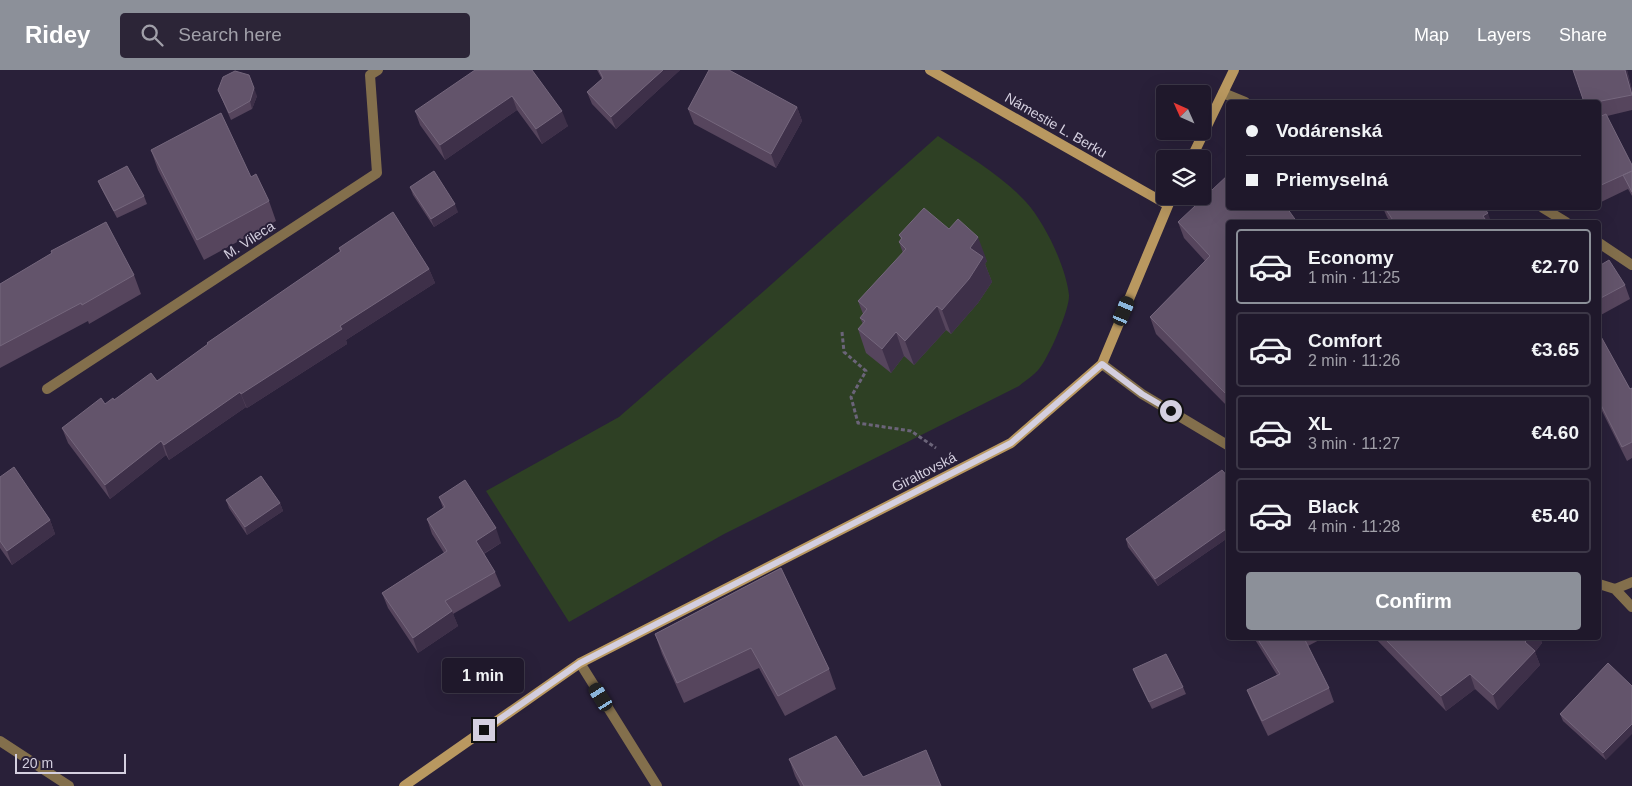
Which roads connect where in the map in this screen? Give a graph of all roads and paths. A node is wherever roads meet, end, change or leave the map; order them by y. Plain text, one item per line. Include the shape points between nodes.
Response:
1 (378, 70) edge
2 (930, 70) edge
3 (1234, 70) edge
4 (1223, 93) junction
5 (1240, 100) edge
6 (1194, 150) edge
7 (1156, 192) edge
8 (1168, 205) edge
9 (1546, 210) edge
10 (1563, 220) edge
11 (1601, 245) edge
12 (1632, 265) edge
13 (842, 332) dead end
14 (1102, 364) junction
15 (47, 388) dead end
16 (1226, 444) edge
17 (936, 448) dead end
18 (1632, 582) edge
19 (1601, 585) edge
20 (1615, 589) junction
21 (1632, 608) edge
22 (580, 663) junction
23 (0, 741) edge
24 (70, 786) edge
25 (404, 786) edge
26 (657, 786) edge

1 - 15 street, M. Vileca via 370,75 377,173
2 - 7 street, Námestie L. Berku
3 - 4 street
4 - 5 street
4 - 6 street
8 - 14 street, Giraltovská
9 - 10 street
11 - 12 street
13 - 17 path via 844,352 866,371 851,397 858,423 911,431
14 - 16 street via 1142,394
14 - 22 street, Giraltovská via 1011,443
18 - 20 street
19 - 20 street
20 - 21 street
22 - 25 street, Giraltovská
22 - 26 street
23 - 24 street

